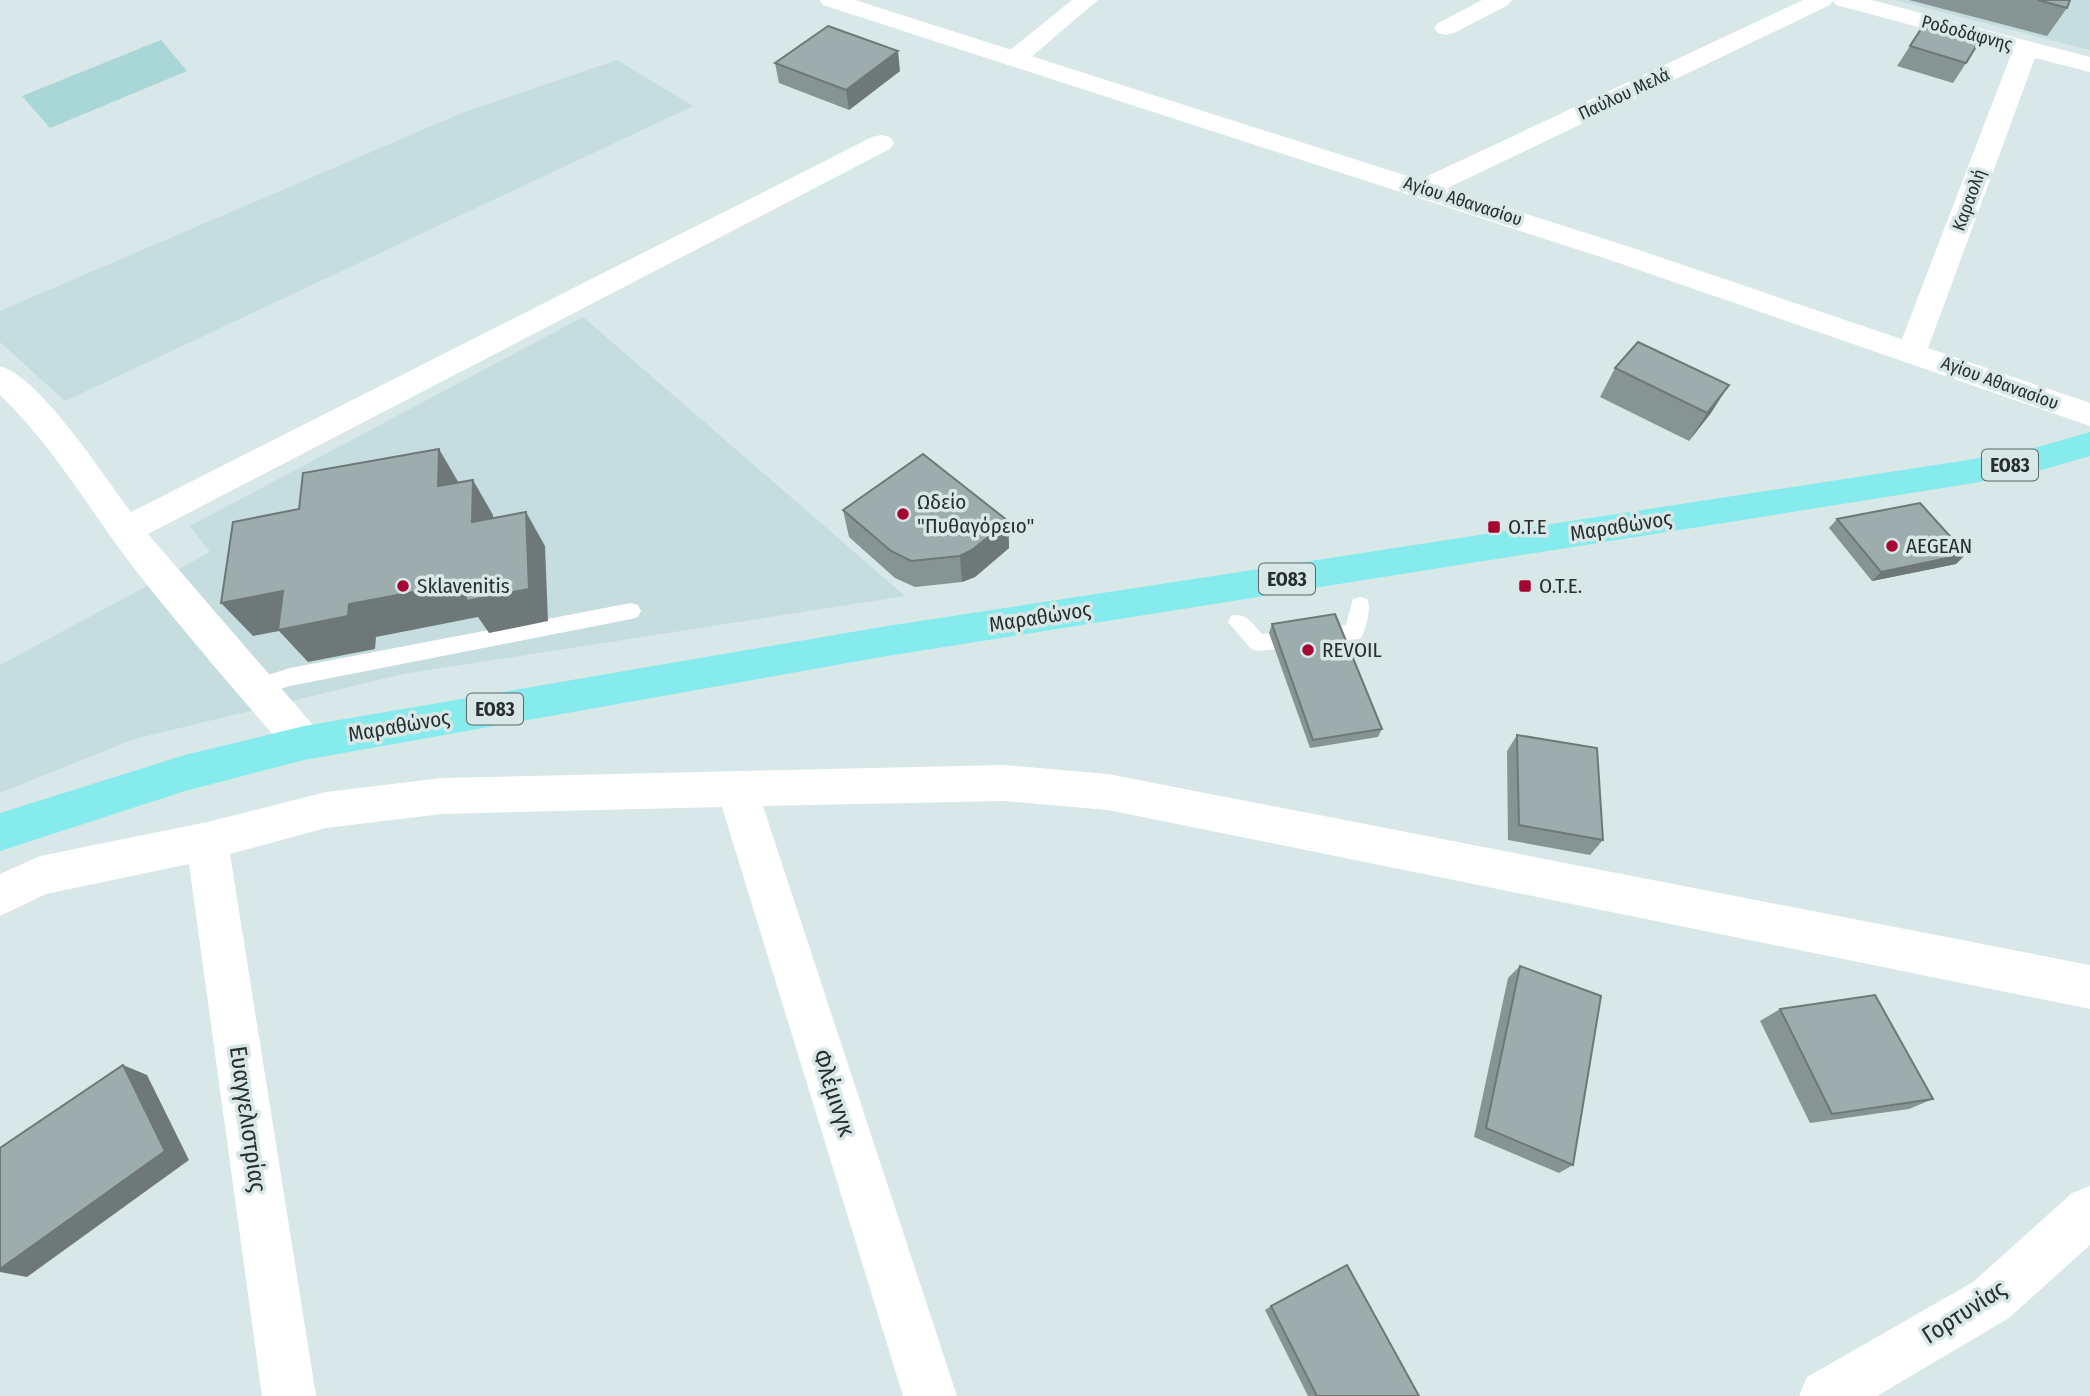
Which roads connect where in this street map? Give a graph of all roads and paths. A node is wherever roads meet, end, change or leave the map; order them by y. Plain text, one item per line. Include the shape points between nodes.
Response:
1 (831, 0) edge
2 (1086, 0) edge
3 (1500, 0) edge
4 (1822, 0) edge
5 (1844, 0) edge
6 (1890, 6) edge
7 (1446, 28) dead end
8 (2026, 48) junction
9 (1014, 59) junction
10 (2090, 65) edge
11 (881, 143) dead end
12 (1426, 188) junction
13 (1913, 352) junction
14 (0, 377) edge
15 (2090, 415) edge
16 (2090, 444) edge
17 (125, 530) junction
18 (1360, 605) dead end
19 (631, 611) dead end
20 (1238, 622) dead end
21 (256, 687) junction
22 (304, 743) junction
23 (737, 790) junction
24 (0, 832) edge
25 (207, 841) junction
26 (0, 896) edge
27 (2090, 987) edge
28 (2090, 1210) edge
29 (289, 1396) edge
30 (930, 1396) edge
31 (1826, 1396) edge

1 - 9 street, Αγίου Αθανασίου
2 - 9 street
3 - 7 street
4 - 12 street, Παύλου Μελά
5 - 6 street, Ροδοδάφνης
6 - 8 street, Ροδοδάφνης
8 - 10 street, Ροδοδάφνης
8 - 13 street, Καραολή
9 - 12 street, Αγίου Αθανασίου
11 - 17 street
12 - 13 street, Αγίου Αθανασίου
13 - 15 street, Αγίου Αθανασίου
14 - 17 street via 24,398 81,467
16 - 22 main road, Μαραθώνος / ΕΟ83 via 2038,460 1974,471 842,648
17 - 21 street
18 - 20 lane via 1354,632 1258,643
19 - 21 lane
21 - 22 street
22 - 24 main road, Μαραθώνος / ΕΟ83 via 185,773
23 - 25 street via 442,796 326,810
23 - 27 street via 1004,783 1108,792
23 - 30 street, Φλέμινγκ
25 - 26 street via 40,876
25 - 29 street, Ευαγγελιστρίας
28 - 31 street, Γορτυνίας via 1991,1300

